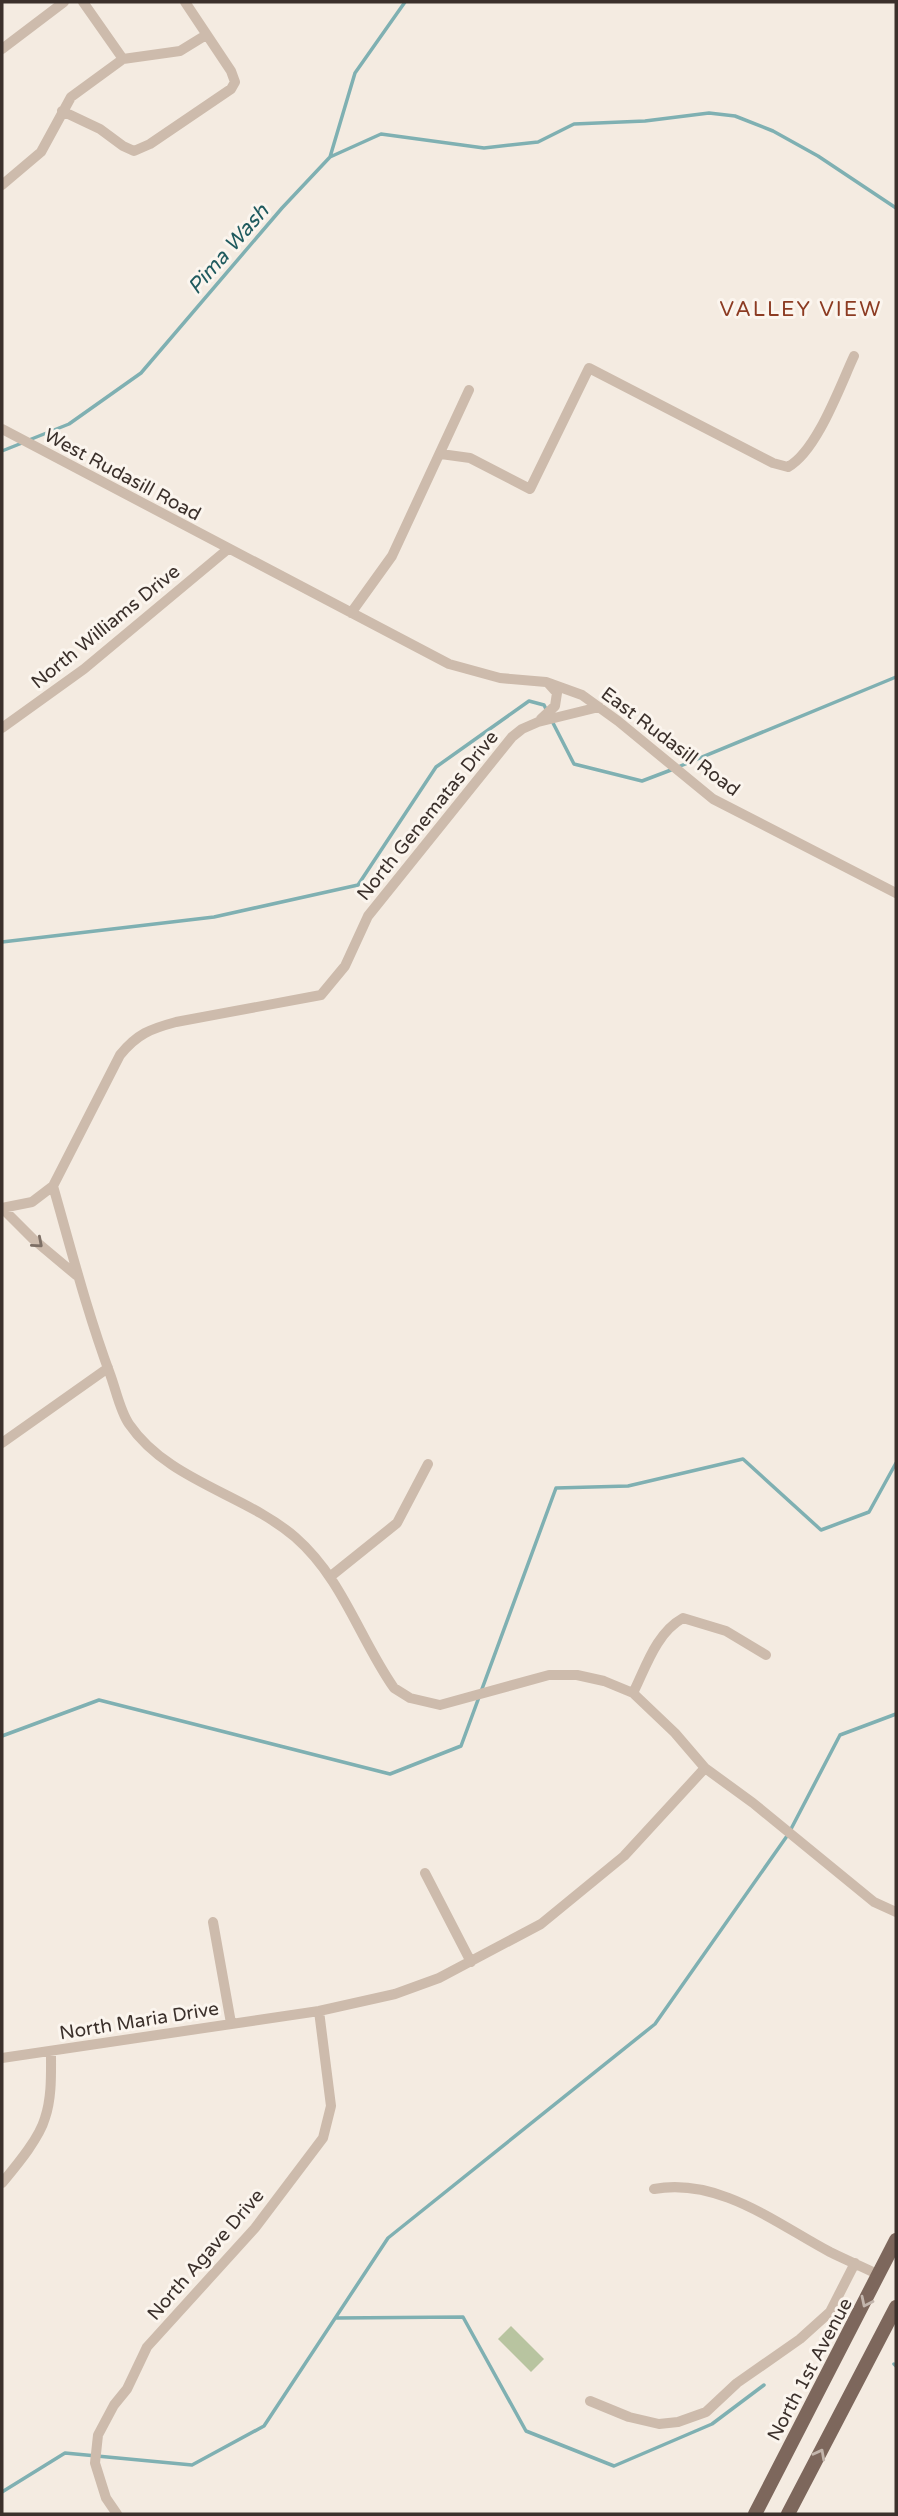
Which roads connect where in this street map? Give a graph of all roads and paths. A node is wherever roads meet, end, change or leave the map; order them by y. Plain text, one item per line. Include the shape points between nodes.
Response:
1 (64, 2) edge
2 (185, 2) edge
3 (84, 3) edge
4 (206, 35) junction
5 (2, 49) edge
6 (122, 59) junction
7 (62, 111) junction
8 (2, 185) edge
9 (854, 356) dead end
10 (469, 390) dead end
11 (2, 429) edge
12 (441, 454) junction
13 (228, 549) junction
14 (351, 613) junction
15 (548, 683) junction
16 (599, 708) junction
17 (534, 724) junction
18 (2, 728) edge
19 (896, 893) edge
20 (53, 1186) junction
21 (2, 1208) edge
22 (76, 1275) junction
23 (108, 1368) junction
24 (2, 1443) edge
25 (428, 1464) dead end
26 (331, 1576) junction
27 (766, 1654) dead end
28 (633, 1693) junction
29 (705, 1768) junction
30 (425, 1873) dead end
31 (896, 1912) edge
32 (213, 1922) dead end
33 (471, 1962) junction
34 (319, 2011) junction
35 (231, 2023) junction
36 (51, 2052) junction
37 (2, 2058) edge
38 (2, 2183) edge
39 (654, 2189) dead end
40 (896, 2240) edge
41 (855, 2263) junction
42 (879, 2275) junction
43 (896, 2307) edge
44 (590, 2400) dead end
45 (760, 2513) edge
46 (117, 2514) edge
47 (788, 2514) edge

1 - 5 street
2 - 4 street
3 - 6 street
4 - 6 street via 180,51
4 - 7 street via 235,82 150,144 134,150 123,146
6 - 7 street via 71,97
7 - 8 street via 41,152
9 - 12 street via 828,414 799,461 788,467 589,368 530,489 470,458
10 - 12 street
11 - 13 street, West Rudasill Road
12 - 14 street via 392,556
13 - 14 street, East Rudasill Road
13 - 18 street, North Williams Drive via 84,669
14 - 15 street, East Rudasill Road via 449,664 500,678
15 - 16 street, East Rudasill Road via 582,695
15 - 17 street via 556,693 555,706
16 - 17 street, North Genematas Drive
16 - 19 street, East Rudasill Road via 713,799
17 - 20 street, North Genematas Drive via 512,737 409,865 369,916 345,966 321,995 176,1022 133,1038
20 - 21 street via 32,1202
20 - 22 street
21 -> 22 street
22 - 23 street
23 - 24 street
23 - 26 street via 128,1423 152,1450 292,1535
25 - 26 street via 397,1523
26 - 28 street via 383,1673 394,1688 410,1698 440,1705 549,1675 577,1675
27 - 28 street via 726,1631 682,1618 661,1636
28 - 29 street
29 - 31 street via 874,1902
29 - 33 street, North Maria Drive via 624,1856 541,1924
30 - 33 street
32 - 35 street, North Maria Drive
33 - 34 street, North Maria Drive via 395,1994
34 - 35 street, North Maria Drive
34 - 46 street, North Agave Drive via 331,2106 323,2138 255,2228 147,2347 114,2405 98,2435 95,2463 106,2498
35 - 36 street, North Maria Drive
36 - 37 street, North Maria Drive
36 - 38 street, North Maria Drive via 51,2090 44,2121
39 - 41 street via 723,2196
40 - 42 main road, North 1st Avenue
41 - 42 street
41 - 44 street via 830,2312 706,2412 659,2424
42 -> 45 main road, North 1st Avenue
47 -> 43 main road

